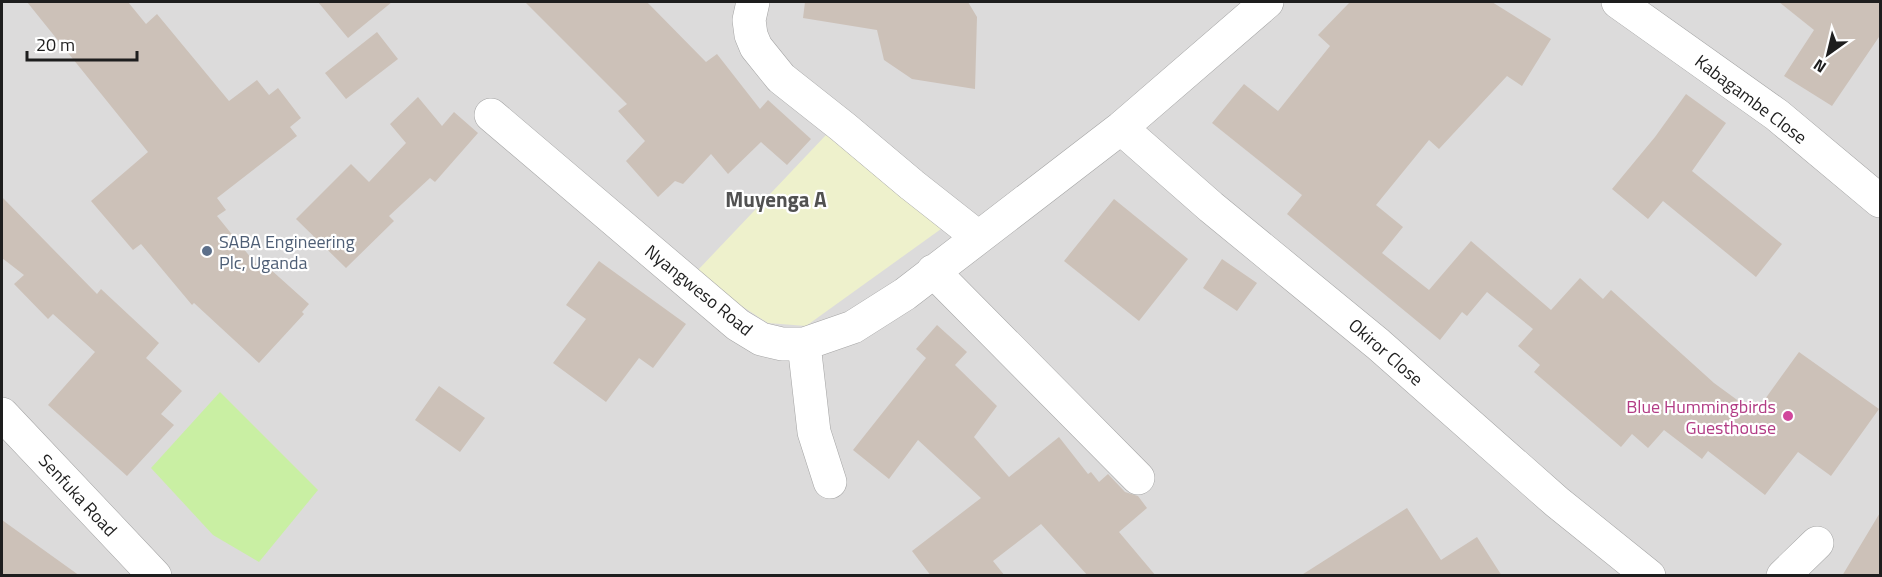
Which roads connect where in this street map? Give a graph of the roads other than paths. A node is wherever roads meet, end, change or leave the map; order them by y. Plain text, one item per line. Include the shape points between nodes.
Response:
1 (753, 2) edge
2 (1267, 2) edge
3 (1618, 2) edge
4 (491, 115) dead end
5 (1121, 128) junction
6 (1881, 201) edge
7 (978, 237) junction
8 (933, 271) junction
9 (804, 344) junction
10 (2, 414) edge
11 (1138, 477) dead end
12 (830, 482) dead end
13 (1817, 543) dead end
14 (155, 576) edge
15 (1649, 576) edge
16 (1783, 576) edge

1 - 7 street via 751,35 781,78
2 - 5 street, Nyangweso Road
3 - 6 street, Kabagambe Close via 1777,115
4 - 9 street, Nyangweso Road via 738,325 761,339
5 - 7 street, Nyangweso Road
5 - 15 street, Okiror Close via 1378,344 1557,502
7 - 8 street, Nyangweso Road
8 - 9 street, Nyangweso Road via 853,327
8 - 11 street
9 - 12 street via 814,432
10 - 14 street, Senfuka Road
13 - 16 street

